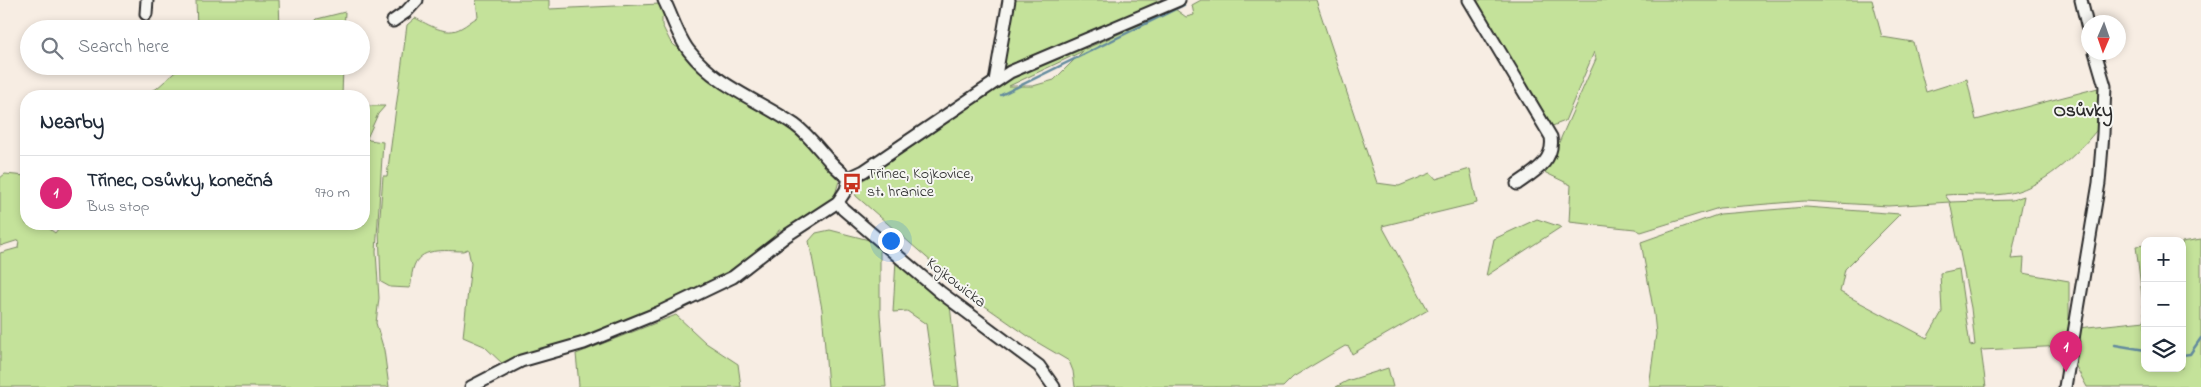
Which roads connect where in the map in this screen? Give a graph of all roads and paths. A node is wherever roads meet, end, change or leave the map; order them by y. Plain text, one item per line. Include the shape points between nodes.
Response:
1 (147, 0) edge
2 (417, 0) edge
3 (664, 0) edge
4 (1009, 0) edge
5 (1179, 0) edge
6 (1469, 0) edge
7 (2081, 0) edge
8 (146, 14) dead end
9 (2085, 15) edge
10 (393, 21) dead end
11 (2097, 60) edge
12 (995, 81) junction
13 (849, 178) junction
14 (1517, 184) dead end
15 (838, 202) junction
16 (470, 387) edge
17 (1054, 387) edge
18 (2065, 387) edge

1 - 8 street
2 - 10 street
3 - 13 street via 688,50 703,67 795,125
4 - 12 street
5 - 12 street
6 - 14 street via 1551,137 1551,149 1543,165
7 - 9 street
11 - 18 street via 2105,86 2099,183
12 - 13 street via 864,172
13 - 15 street
15 - 16 street via 786,236 733,277 658,313 584,343 522,361
15 - 17 street, Kojkowicka via 940,292 1039,366

